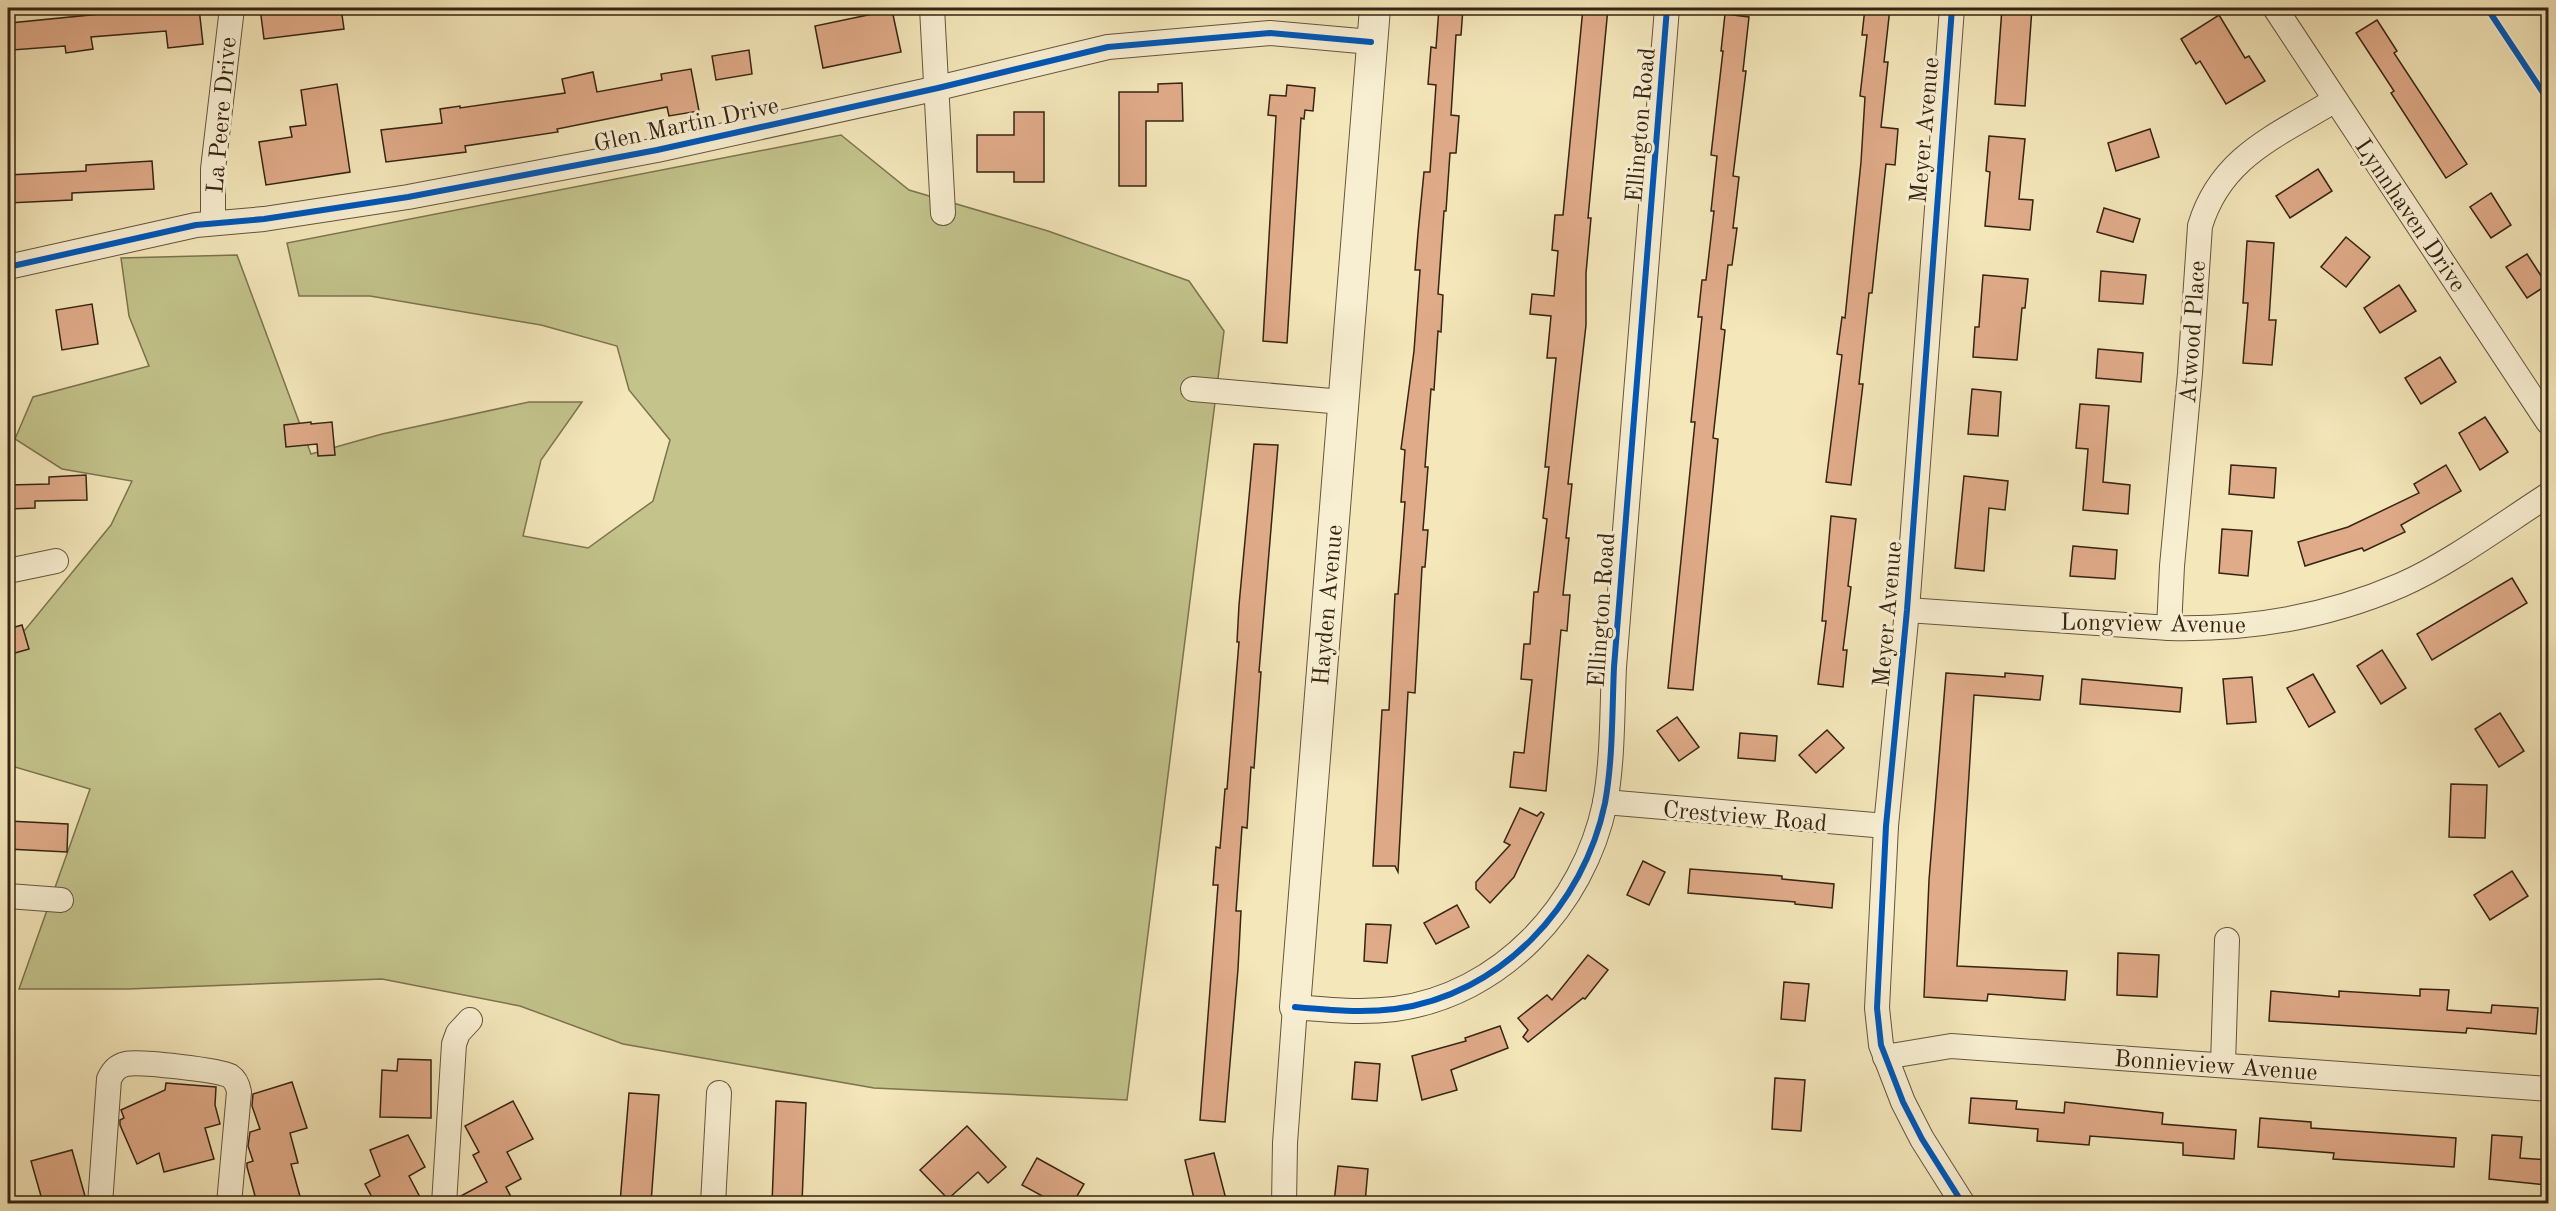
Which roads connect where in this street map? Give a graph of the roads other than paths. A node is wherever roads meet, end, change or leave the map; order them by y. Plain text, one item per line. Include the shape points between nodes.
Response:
1 (232, 8) edge
2 (932, 8) edge
3 (1375, 8) edge
4 (1667, 8) edge
5 (1952, 8) edge
6 (2274, 8) edge
7 (1371, 42) junction
8 (938, 88) junction
9 (2335, 100) junction
10 (943, 213) dead end
11 (213, 222) junction
12 (8, 267) edge
13 (1192, 389) dead end
14 (1343, 402) junction
15 (2548, 422) edge
16 (2548, 495) edge
17 (56, 561) dead end
18 (8, 571) edge
19 (1907, 610) junction
20 (2169, 628) junction
21 (1605, 802) junction
22 (1886, 826) junction
23 (8, 896) edge
24 (61, 900) dead end
25 (2227, 940) dead end
26 (1295, 1007) junction
27 (470, 1020) dead end
28 (1885, 1057) junction
29 (2223, 1064) junction
30 (2548, 1089) edge
31 (719, 1093) dead end
32 (100, 1203) edge
33 (229, 1203) edge
34 (444, 1203) edge
35 (712, 1203) edge
36 (1284, 1203) edge
37 (1964, 1203) edge

1 - 11 street, La Peere Drive via 213,169
2 - 8 street
3 - 7 street, Hayden Avenue
4 - 21 street, Ellington Road
5 - 19 street, Meyer Avenue
6 - 9 street, Lynnhaven Drive
7 - 8 street, Glen Martin Drive via 1270,33 1150,42 1108,47
7 - 14 street, Hayden Avenue
8 - 10 street
8 - 11 street, Glen Martin Drive via 657,150 420,194 264,219
9 - 15 street, Lynnhaven Drive
9 - 20 street, Atwood Place via 2245,155 2217,185 2206,205 2200,226
11 - 12 street, Glen Martin Drive
13 - 14 street
14 - 26 street, Hayden Avenue
16 - 20 street, Longview Avenue via 2402,584 2352,603 2258,625
17 - 18 street
19 - 20 street, Longview Avenue
19 - 22 street, Meyer Avenue
21 - 22 street, Crestview Road
21 - 26 street, Ellington Road via 1584,865 1567,896 1546,925 1505,963 1440,998 1396,1009 1351,1012
22 - 28 street, Meyer Avenue via 1877,1008
23 - 24 street
25 - 29 street
26 - 36 street, Hayden Avenue
27 - 34 street via 454,1044
28 - 29 street, Bonnieview Avenue via 1951,1046
28 - 37 street, Meyer Avenue via 1922,1139
29 - 30 street, Bonnieview Avenue
31 - 35 street
32 - 33 street via 109,1078 117,1066 128,1063 230,1076 237,1084

